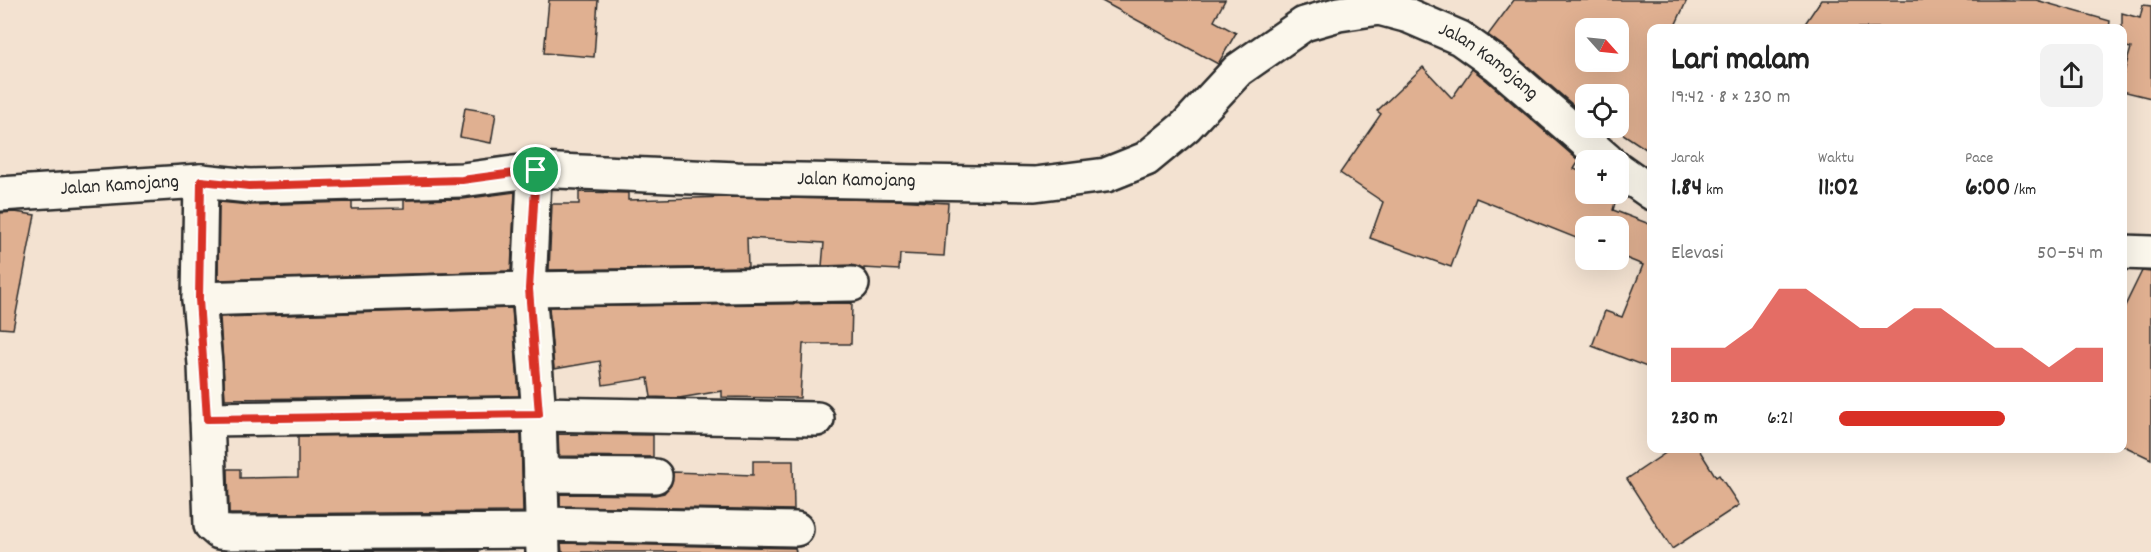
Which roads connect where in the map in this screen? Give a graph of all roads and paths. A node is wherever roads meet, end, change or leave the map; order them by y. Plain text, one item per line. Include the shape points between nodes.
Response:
1 (1596, 150) edge
2 (536, 170) junction
3 (1629, 177) edge
4 (201, 181) junction
5 (1647, 189) edge
6 (0, 194) edge
7 (852, 284) dead end
8 (529, 289) junction
9 (199, 299) junction
10 (539, 414) junction
11 (207, 419) junction
12 (817, 419) dead end
13 (541, 475) junction
14 (655, 476) dead end
15 (796, 529) dead end
16 (543, 536) edge

1 - 2 street, Jalan Kamojang via 1498,65 1460,38 1379,8 1304,24 1238,70 1161,148 1146,159 1106,175 1035,184 737,179
2 - 4 street, Jalan Kamojang via 462,180 249,186
2 - 8 street
3 - 5 street
4 - 6 street, Jalan Kamojang
4 - 9 street
7 - 8 street
8 - 9 street
8 - 10 street
9 - 11 street
10 - 11 street
10 - 12 street
10 - 13 street
11 - 16 street via 211,525 219,532
13 - 14 street
13 - 16 street
15 - 16 street

